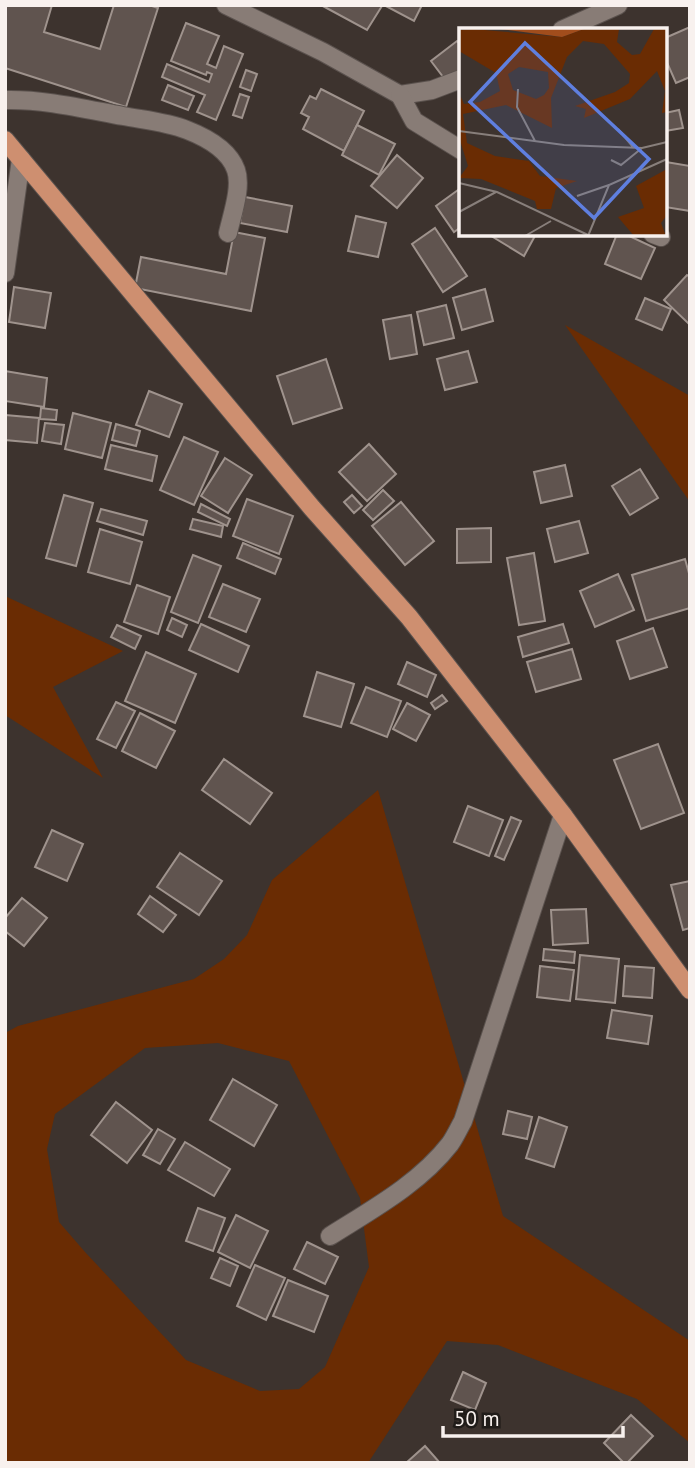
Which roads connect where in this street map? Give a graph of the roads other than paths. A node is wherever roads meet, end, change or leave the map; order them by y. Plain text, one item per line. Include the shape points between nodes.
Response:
1 (226, 5) edge
2 (618, 5) edge
3 (566, 28) edge
4 (459, 79) edge
5 (400, 95) junction
6 (5, 100) edge
7 (5, 140) edge
8 (459, 148) edge
9 (22, 159) junction
10 (228, 233) dead end
11 (5, 273) edge
12 (564, 815) junction
13 (690, 990) edge
14 (330, 1236) dead end

1 - 5 street
2 - 3 street
4 - 5 street
5 - 8 street via 414,121
6 - 10 street via 166,124 202,137 220,148 236,169 238,185
7 - 9 main road
9 - 11 street
9 - 12 main road via 409,617
12 - 13 main road
12 - 14 street via 463,1121 451,1143 400,1190

